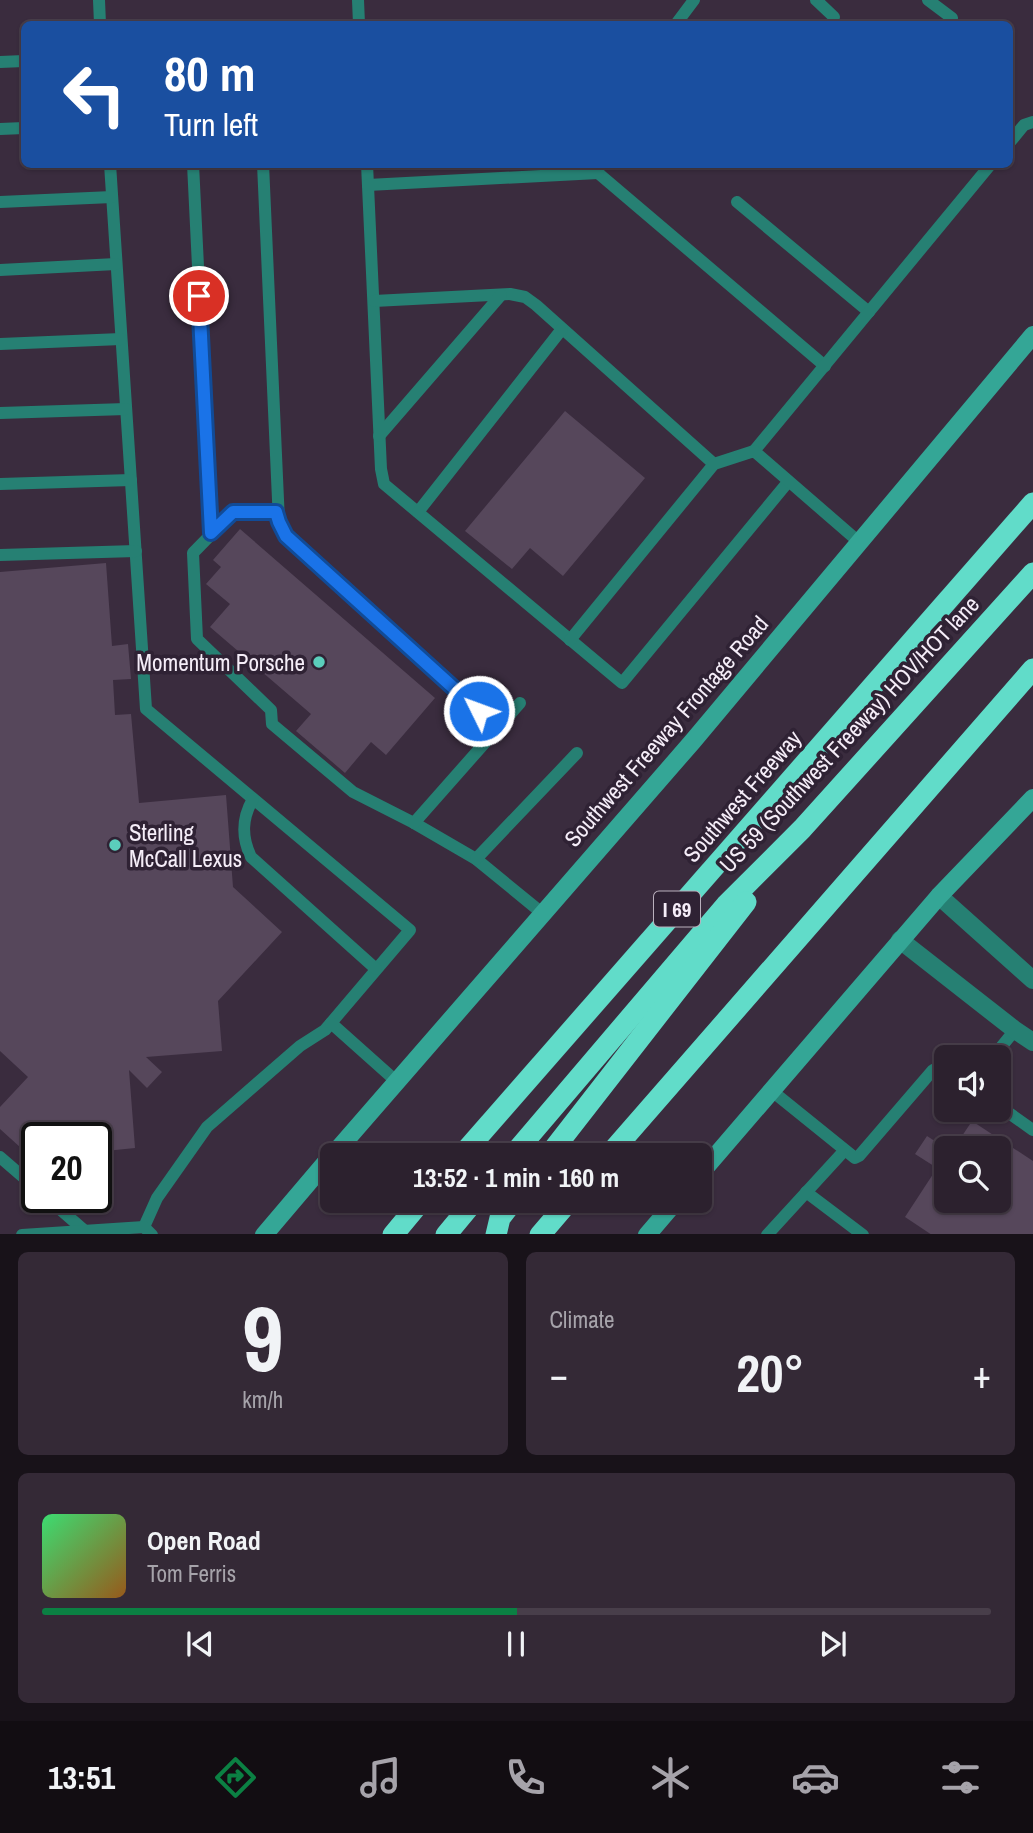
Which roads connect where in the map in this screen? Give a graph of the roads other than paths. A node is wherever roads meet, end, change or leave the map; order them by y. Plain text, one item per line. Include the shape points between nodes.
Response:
1 (99, 0) edge
2 (358, 0) edge
3 (694, 0) edge
4 (816, 0) edge
5 (928, 0) edge
6 (834, 17) dead end
7 (952, 18) dead end
8 (100, 21) edge
9 (359, 21) edge
10 (678, 21) edge
11 (21, 61) edge
12 (0, 62) edge
13 (1033, 122) edge
14 (21, 128) edge
15 (0, 130) edge
16 (1013, 138) edge
17 (110, 168) edge
18 (192, 168) edge
19 (263, 168) edge
20 (367, 168) edge
21 (988, 168) edge
22 (598, 169) edge
23 (368, 185) junction
24 (112, 197) junction
25 (0, 202) edge
26 (737, 202) dead end
27 (117, 264) junction
28 (0, 270) edge
29 (501, 295) junction
30 (374, 301) junction
31 (869, 312) junction
32 (562, 328) junction
33 (1033, 335) edge
34 (121, 339) junction
35 (0, 344) edge
36 (825, 366) junction
37 (126, 409) junction
38 (0, 414) edge
39 (379, 436) junction
40 (754, 451) junction
41 (715, 464) junction
42 (131, 480) junction
43 (788, 482) junction
44 (0, 484) edge
45 (1033, 503) edge
46 (276, 512) junction
47 (418, 512) junction
48 (211, 533) junction
49 (859, 542) junction
50 (136, 551) junction
51 (0, 555) edge
52 (1033, 573) edge
53 (570, 639) junction
54 (1033, 669) edge
55 (520, 703) dead end
56 (498, 728) junction
57 (577, 753) dead end
58 (1033, 798) edge
59 (253, 799) junction
60 (414, 823) junction
61 (802, 829) junction
62 (476, 859) junction
63 (939, 896) junction
64 (542, 913) junction
65 (900, 940) junction
66 (376, 969) junction
67 (1033, 980) edge
68 (331, 1023) junction
69 (1015, 1030) junction
70 (1033, 1042) edge
71 (1003, 1045) edge
72 (934, 1070) edge
73 (396, 1081) junction
74 (772, 1091) junction
75 (1011, 1114) edge
76 (1033, 1130) edge
77 (343, 1143) edge
78 (473, 1143) edge
79 (523, 1143) edge
80 (559, 1143) edge
81 (619, 1143) edge
82 (844, 1151) junction
83 (0, 1157) edge
84 (712, 1160) edge
85 (320, 1170) edge
86 (21, 1175) edge
87 (806, 1192) junction
88 (64, 1213) edge
89 (411, 1213) edge
90 (464, 1213) edge
91 (504, 1213) edge
92 (559, 1213) edge
93 (666, 1213) edge
94 (85, 1231) junction
95 (148, 1231) edge
96 (22, 1234) edge
97 (264, 1234) edge
98 (393, 1234) edge
99 (446, 1234) edge
100 (496, 1234) edge
101 (540, 1234) edge
102 (648, 1234) edge
103 (767, 1234) edge
104 (863, 1234) edge

1 - 8 lane
2 - 9 lane
3 - 10 lane
4 - 6 lane
5 - 7 lane
11 - 12 lane
13 - 16 lane
14 - 15 lane
17 - 24 lane
18 - 48 lane
19 - 46 lane
20 - 23 lane
21 - 31 lane
22 - 23 lane
22 - 36 lane
23 - 30 lane
24 - 25 lane
24 - 27 lane
26 - 31 lane
27 - 28 lane
27 - 34 lane
29 - 30 lane
29 - 32 lane via 524,297
29 - 39 lane
30 - 39 lane
31 - 36 lane
32 - 41 lane
32 - 47 lane
33 - 49 main road, Southwest Freeway Frontage Road
34 - 35 lane
34 - 37 lane
36 - 40 lane
37 - 38 lane
37 - 42 lane
39 - 47 lane via 384,484
40 - 41 lane
40 - 43 lane
41 - 53 lane
42 - 44 lane
42 - 50 lane
43 - 49 lane
43 - 53 lane via 622,683
45 - 78 highway, Southwest Freeway / I 69
46 - 48 lane via 233,512
46 - 56 lane via 286,536
47 - 53 lane
48 - 60 lane via 193,554 197,639 271,710 272,724 353,792
49 - 64 main road, Southwest Freeway Frontage Road
50 - 51 lane
50 - 59 lane via 146,709
52 - 61 highway, US 59 (Southwest Freeway) HOV/HOT lane
54 - 81 highway
55 - 56 lane
56 - 60 lane
57 - 62 lane
58 - 63 main road
59 - 66 lane via 245,813 243,833 251,857
59 - 66 lane via 410,930
60 - 62 lane
61 - 79 highway, US 59 (Southwest Freeway) HOV/HOT lane via 726,905
61 - 80 highway
62 - 64 lane
63 - 65 main road
63 - 67 street
64 - 73 main road, Southwest Freeway Frontage Road
65 - 69 street
65 - 74 main road
66 - 68 lane
68 - 73 lane
68 - 95 lane via 207,1127 157,1198
69 - 70 street
69 - 71 lane
72 - 82 lane via 859,1156
73 - 77 main road, Southwest Freeway Frontage Road
74 - 82 lane
74 - 84 main road
75 - 76 lane
82 - 87 lane
83 - 86 lane
85 - 97 main road, Southwest Freeway Frontage Road
87 - 103 lane
87 - 104 lane
88 - 94 lane
89 - 98 highway
90 - 99 highway
91 - 100 highway
92 - 101 highway
93 - 102 main road
94 - 95 lane
94 - 96 lane

